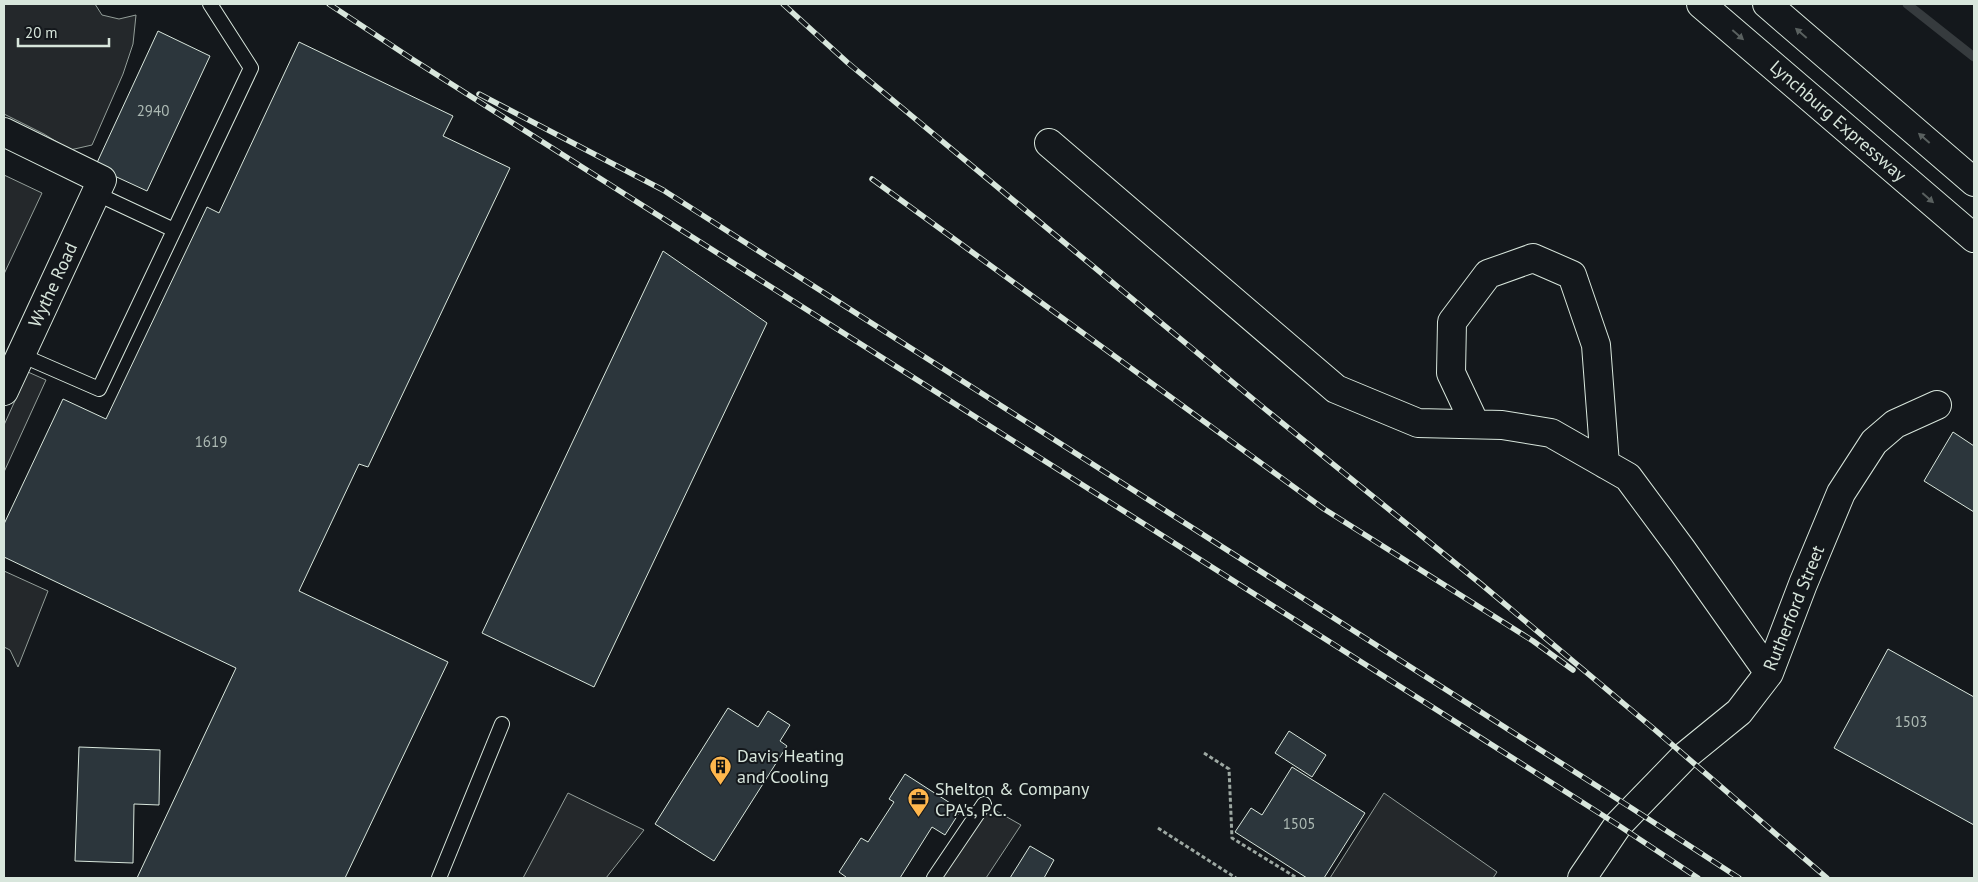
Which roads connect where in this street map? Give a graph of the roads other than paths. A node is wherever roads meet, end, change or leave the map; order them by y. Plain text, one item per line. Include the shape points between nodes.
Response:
1 (210, 4) edge
2 (1701, 4) edge
3 (1767, 4) edge
4 (4, 132) edge
5 (1049, 143) dead end
6 (1974, 182) edge
7 (99, 186) junction
8 (174, 230) junction
9 (1974, 238) edge
10 (21, 355) junction
11 (4, 391) edge
12 (1937, 405) dead end
13 (1475, 424) junction
14 (1605, 464) junction
15 (1770, 673) junction
16 (502, 724) dead end
17 (984, 804) dead end
18 (439, 878) edge
19 (934, 878) edge
20 (1582, 878) edge

1 - 8 lane via 251,68
2 -> 9 main road, Lynchburg Expressway
6 -> 3 main road
4 - 7 main road
5 - 13 main road via 1336,389 1418,423
7 - 8 lane
7 - 10 main road, Wythe Road
8 - 10 lane via 99,389
10 - 11 main road, Wythe Road
12 - 15 main road, Rutherford Street via 1895,424 1874,442 1841,493 1802,584
13 - 14 main road via 1551,433
13 - 14 main road via 1451,373 1452,322 1488,274 1532,258 1572,275 1596,345
14 - 15 main road via 1628,477
15 - 20 main road, Rutherford Street via 1739,712 1685,756 1618,825
16 - 18 lane
17 - 19 lane

